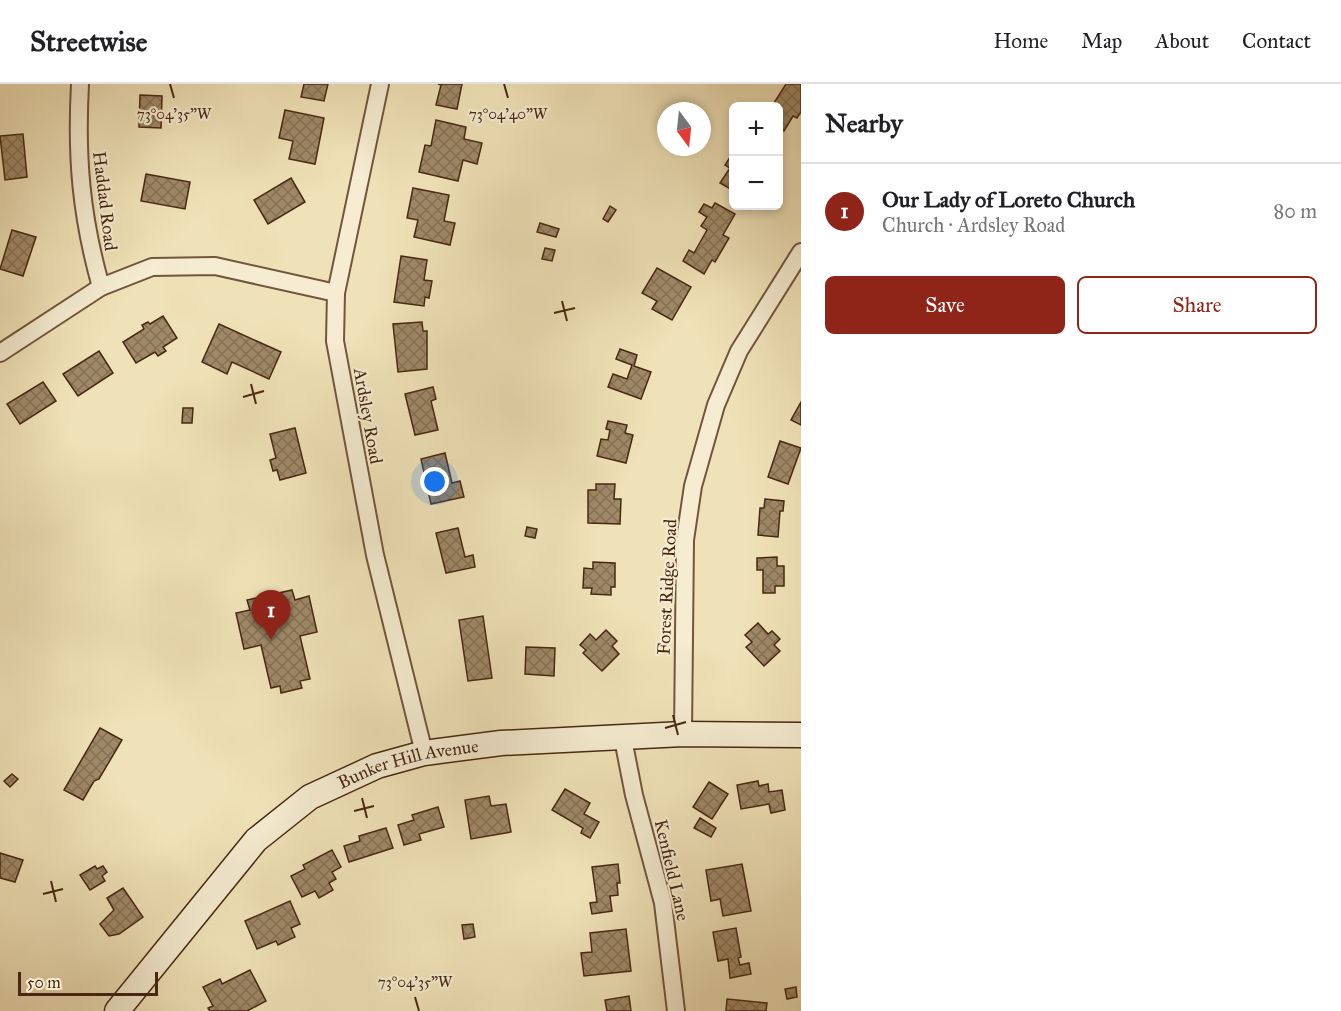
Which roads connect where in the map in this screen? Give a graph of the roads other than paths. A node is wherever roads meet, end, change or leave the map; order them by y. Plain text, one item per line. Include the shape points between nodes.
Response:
1 (80, 84) edge
2 (380, 84) edge
3 (801, 252) edge
4 (100, 287) junction
5 (336, 293) junction
6 (0, 352) edge
7 (683, 734) junction
8 (801, 735) edge
9 (623, 739) junction
10 (424, 753) junction
11 (117, 1011) edge
12 (676, 1011) edge

1 - 4 street, Haddad Road via 78,167 87,236
2 - 5 street, Ardsley Road
3 - 7 street, Forest Ridge Road via 739,351 716,405 693,486 685,540
4 - 5 street via 152,267 215,266
4 - 6 street
5 - 10 street, Ardsley Road via 335,340 346,408 375,555
7 - 8 main road, Bunker Hill Avenue
7 - 9 main road, Bunker Hill Avenue
9 - 10 main road, Bunker Hill Avenue via 501,743
9 - 12 street, Kenfield Lane via 663,903
10 - 11 main road, Bunker Hill Avenue via 377,766 310,797 256,840

